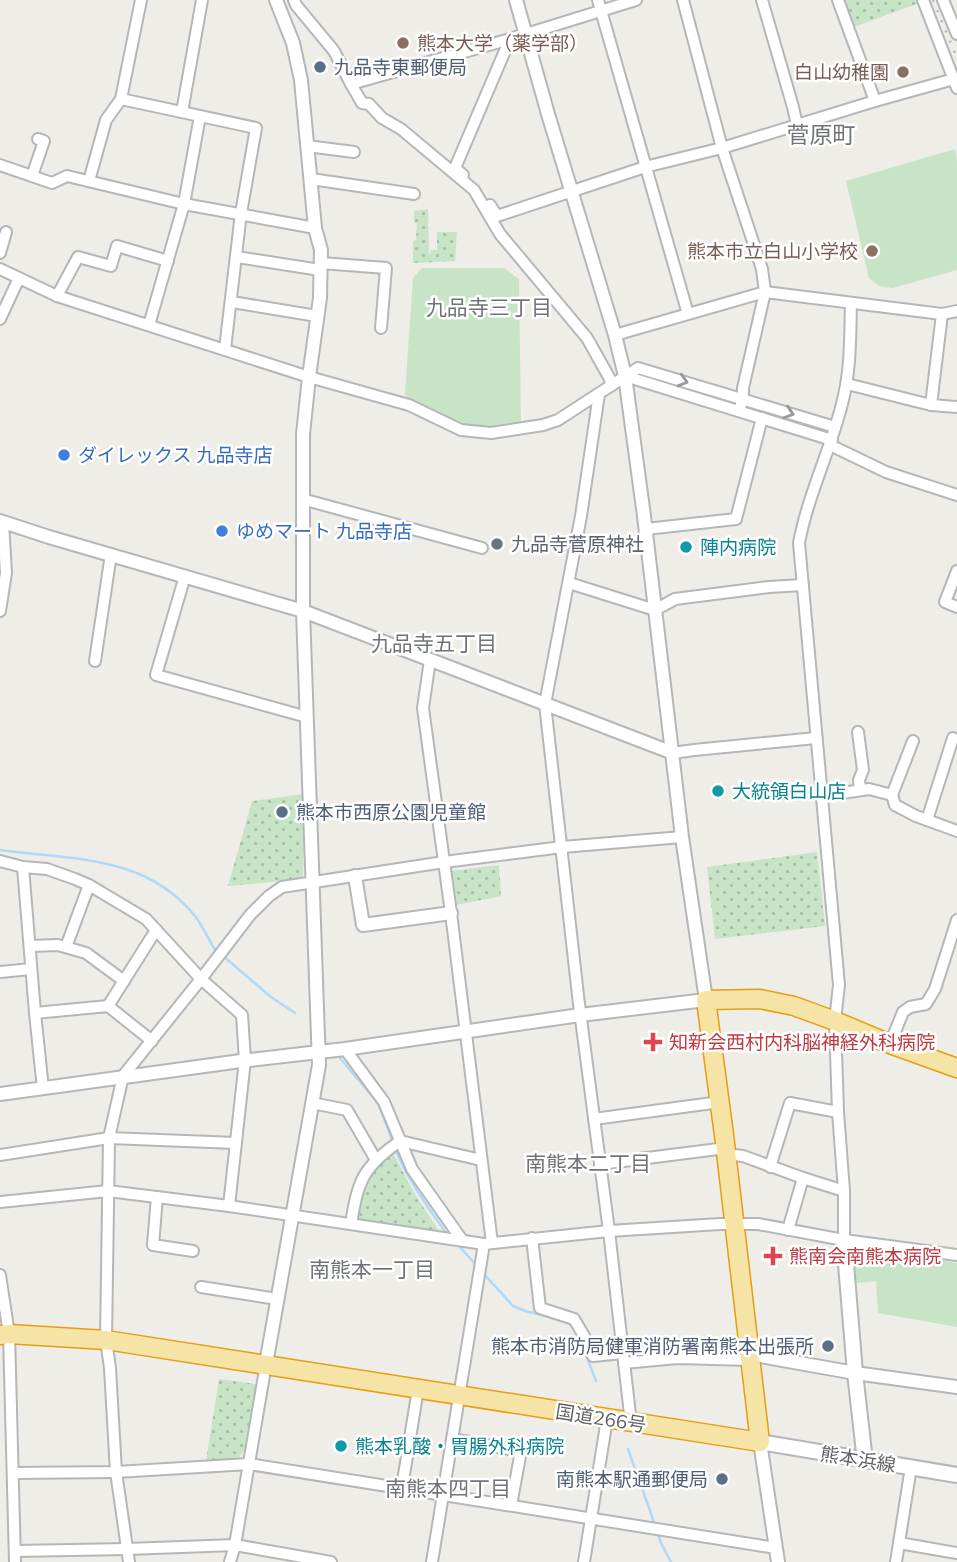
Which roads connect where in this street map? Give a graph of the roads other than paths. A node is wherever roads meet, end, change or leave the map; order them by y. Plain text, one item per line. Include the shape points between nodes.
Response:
1 (141, 0) edge
2 (202, 0) edge
3 (276, 0) edge
4 (294, 0) edge
5 (516, 0) edge
6 (636, 0) edge
7 (683, 0) edge
8 (762, 0) edge
9 (838, 0) edge
10 (923, 0) edge
11 (943, 0) edge
12 (600, 6) edge
13 (526, 34) junction
14 (957, 34) edge
15 (510, 39) junction
16 (955, 83) edge
17 (351, 84) junction
18 (121, 99) junction
19 (874, 101) junction
20 (182, 112) junction
21 (200, 116) junction
22 (797, 125) junction
23 (45, 141) dead end
24 (307, 146) junction
25 (722, 148) junction
26 (354, 152) dead end
27 (0, 165) edge
28 (645, 167) junction
29 (32, 176) junction
30 (310, 179) junction
31 (89, 181) junction
32 (573, 192) junction
33 (414, 194) dead end
34 (184, 204) junction
35 (241, 214) junction
36 (315, 228) junction
37 (6, 232) dead end
38 (0, 253) edge
39 (237, 257) junction
40 (168, 261) junction
41 (321, 267) junction
42 (0, 269) edge
43 (19, 278) junction
44 (765, 292) junction
45 (57, 296) junction
46 (232, 302) junction
47 (851, 303) junction
48 (957, 311) edge
49 (688, 314) junction
50 (942, 314) junction
51 (317, 316) junction
52 (0, 319) edge
53 (149, 325) junction
54 (381, 328) dead end
55 (615, 335) junction
56 (225, 349) junction
57 (625, 376) junction
58 (309, 377) junction
59 (847, 384) junction
60 (611, 386) junction
61 (599, 394) junction
62 (743, 398) junction
63 (931, 405) junction
64 (957, 407) edge
65 (739, 411) junction
66 (762, 418) junction
67 (835, 428) junction
68 (831, 442) junction
69 (957, 495) edge
70 (302, 499) junction
71 (2, 521) edge
72 (646, 530) junction
73 (482, 548) dead end
74 (111, 554) junction
75 (957, 571) edge
76 (185, 576) junction
77 (569, 583) junction
78 (803, 585) junction
79 (957, 607) edge
80 (655, 610) junction
81 (0, 611) edge
82 (303, 611) junction
83 (430, 660) junction
84 (95, 661) dead end
85 (545, 704) junction
86 (307, 717) junction
87 (858, 732) dead end
88 (816, 738) junction
89 (953, 738) dead end
90 (913, 741) dead end
91 (673, 753) junction
92 (860, 790) junction
93 (892, 795) junction
94 (822, 796) junction
95 (927, 820) junction
96 (957, 831) edge
97 (682, 837) junction
98 (562, 847) junction
99 (0, 861) edge
100 (444, 862) junction
101 (23, 867) junction
102 (355, 876) junction
103 (312, 883) junction
104 (89, 885) junction
105 (451, 913) junction
106 (957, 920) edge
107 (156, 930) junction
108 (30, 946) junction
109 (66, 947) junction
110 (31, 969) junction
111 (0, 972) edge
112 (201, 979) junction
113 (124, 981) junction
114 (706, 1000) junction
115 (108, 1006) junction
116 (35, 1013) junction
117 (580, 1015) junction
118 (835, 1021) junction
119 (465, 1031) junction
120 (152, 1041) junction
121 (890, 1044) junction
122 (345, 1049) junction
123 (318, 1051) junction
124 (245, 1060) junction
125 (957, 1068) edge
126 (123, 1076) junction
127 (43, 1089) junction
128 (0, 1094) edge
129 (720, 1102) junction
130 (312, 1103) junction
131 (838, 1112) junction
132 (594, 1119) junction
133 (109, 1138) junction
134 (400, 1141) junction
135 (236, 1143) junction
136 (726, 1151) junction
137 (0, 1155) edge
138 (376, 1160) junction
139 (481, 1160) junction
140 (600, 1164) junction
141 (770, 1167) junction
142 (803, 1178) junction
143 (108, 1191) junction
144 (844, 1191) junction
145 (157, 1197) junction
146 (0, 1202) edge
147 (229, 1206) junction
148 (292, 1216) junction
149 (734, 1223) junction
150 (351, 1224) junction
151 (788, 1230) junction
152 (609, 1231) junction
153 (532, 1238) junction
154 (462, 1240) junction
155 (844, 1240) junction
156 (488, 1243) junction
157 (193, 1251) dead end
158 (957, 1255) edge
159 (0, 1275) edge
160 (201, 1287) dead end
161 (277, 1299) junction
162 (4, 1334) edge
163 (106, 1340) junction
164 (750, 1357) junction
165 (623, 1358) junction
166 (266, 1364) junction
167 (855, 1373) junction
168 (957, 1387) edge
169 (418, 1389) junction
170 (459, 1396) junction
171 (607, 1419) junction
172 (631, 1423) junction
173 (0, 1437) edge
174 (13, 1437) junction
175 (452, 1439) junction
176 (760, 1442) junction
177 (865, 1461) junction
178 (249, 1464) junction
179 (911, 1467) junction
180 (116, 1472) junction
181 (14, 1473) junction
182 (957, 1475) edge
183 (402, 1487) junction
184 (443, 1494) junction
185 (511, 1505) junction
186 (592, 1518) junction
187 (899, 1543) junction
188 (234, 1545) junction
189 (776, 1548) junction
190 (127, 1549) junction
191 (957, 1553) edge
192 (15, 1556) edge
193 (129, 1562) edge
194 (230, 1562) edge
195 (331, 1562) edge
196 (432, 1562) edge
197 (584, 1562) edge
198 (778, 1562) edge
199 (896, 1562) edge

1 - 18 street
2 - 20 street
3 - 24 street via 302,80
4 - 17 street via 334,51
5 - 13 street
6 - 12 street
7 - 25 street
8 - 22 street
9 - 19 street
10 - 16 street
11 - 14 street
12 - 13 street
12 - 28 street
13 - 15 street
13 - 32 street
15 - 17 street
15 - 32 street via 455,167 479,187 497,216
16 - 19 street
17 - 60 street via 362,103 369,104 474,190 500,234 587,338
18 - 20 street
18 - 31 street via 106,120
19 - 22 street
20 - 21 street
21 - 34 street
21 - 35 street via 256,128
22 - 25 street
23 - 29 street
24 - 26 street
24 - 30 street
25 - 28 street
25 - 44 street via 762,269
27 - 29 street
28 - 32 street
28 - 49 street
29 - 31 street via 52,183 67,176
30 - 33 street
30 - 36 street
31 - 34 street
32 - 55 street
34 - 35 street
34 - 40 street
35 - 36 street
35 - 39 street
36 - 41 street
37 - 38 street
39 - 41 street
39 - 46 street
40 - 45 street via 117,246 111,266 78,257
40 - 53 street
41 - 51 street
41 - 54 street via 386,268
42 - 43 street
43 - 45 street
43 - 52 street
44 - 47 street
44 - 49 street
44 - 62 street
45 - 53 street
46 - 51 street
46 - 56 street
47 - 50 street
47 - 59 street
48 - 50 street
49 - 55 street
50 - 63 street
51 - 58 street
53 - 56 street
55 - 57 street
56 - 58 street
57 - 60 street
57 -> 62 street via 638,368
57 - 65 street
57 - 72 street
58 - 61 street via 408,405 461,429 491,433 558,420
58 - 70 street
59 - 63 street
59 - 67 street
60 - 61 street
61 - 77 street
62 - 65 street
62 -> 67 street
63 - 64 street
65 - 66 street
66 - 68 street
66 - 72 street via 736,519
67 - 68 street
68 - 69 street via 886,472
68 - 78 street via 803,522 799,543
70 - 73 street
70 - 82 street
71 - 74 street
71 - 81 street via 6,573
72 - 80 street
74 - 76 street
74 - 84 street
75 - 79 street via 945,602
76 - 82 street
76 - 86 street via 156,675
77 - 80 street
77 - 85 street
78 - 80 street via 675,599
78 - 88 street
80 - 91 street
82 - 83 street
82 - 86 street
83 - 85 street
83 - 100 street via 423,708
85 - 91 street
85 - 98 street
86 - 103 street
87 - 92 street via 863,770
88 - 91 street
88 - 94 street
89 - 95 street
90 - 93 street
91 - 97 street
92 - 93 street
92 - 94 street
93 - 95 street via 895,805
94 - 118 street via 839,985
95 - 96 street
97 - 98 street
97 - 114 street
98 - 100 street
98 - 117 street
99 - 101 street
100 - 102 street
100 - 105 street
101 - 104 street via 47,869
101 - 108 street
102 - 103 street
102 - 105 street via 363,925
103 - 112 street via 282,887 270,896
103 - 123 street
104 - 107 street via 146,919
104 - 109 street
105 - 119 street
106 - 121 street via 935,989 926,1004 903,1012
107 - 112 street
107 - 113 street
108 - 109 street
108 - 110 street
109 - 113 street via 86,953
110 - 111 street
110 - 116 street
112 - 120 street
112 - 124 street via 243,1015
113 - 115 street
114 - 117 street
114 - 118 highway via 760,999
114 - 129 highway
115 - 116 street
115 - 120 street
116 - 127 street
117 - 119 street
117 - 132 street
118 - 121 highway
118 - 131 street
119 - 122 street
119 - 139 street
120 - 126 street
121 - 125 highway
122 - 123 street
122 - 134 street via 384,1102
123 - 124 street
123 - 130 street
124 - 126 street
124 - 135 street
126 - 127 street
126 - 133 street
127 - 128 street
129 - 132 street
129 - 136 highway
130 - 138 street via 347,1110
130 - 148 street
131 - 141 street via 790,1103
131 - 144 street
132 - 140 street
133 - 135 street
133 - 137 street
133 - 143 street
134 - 138 street
134 - 139 street
134 - 154 street via 412,1169
135 - 147 street
136 - 140 street
136 - 141 street
136 - 149 highway
138 - 150 street via 363,1174
139 - 156 street
140 - 152 street
141 - 142 street
142 - 144 street
142 - 151 street
143 - 145 street
143 - 146 street
143 - 163 street
144 - 155 street
145 - 147 street
145 - 157 street via 153,1245
147 - 148 street
148 - 150 street
148 - 161 street
149 - 151 street
149 - 152 street
149 - 164 highway
150 - 154 street
151 - 155 street
152 - 153 street
152 - 165 street
153 - 156 street
153 - 165 street via 540,1308 574,1320 593,1356
154 - 156 street
155 - 158 street
155 - 167 main road
156 - 170 street
159 - 162 street
160 - 161 street
161 - 166 street
162 - 163 highway, 国道266号
162 - 174 street
163 - 166 highway, 国道266号
163 - 180 street
164 - 165 street
164 - 167 street
164 - 176 highway
165 - 172 street
166 - 169 highway, 国道266号
166 - 178 street
167 - 168 street
167 - 177 main road
169 - 170 highway, 国道266号
169 - 183 street
170 - 171 highway, 国道266号
170 - 175 street
171 - 172 highway, 国道266号
171 - 186 street
172 - 176 highway, 国道266号
173 - 174 street
174 - 181 street
175 - 184 street
175 - 185 street via 521,1451
176 - 177 main road, 熊本浜線
176 - 189 street
177 - 179 main road, 熊本浜線
178 - 180 street
178 - 183 street
178 - 188 street
179 - 182 main road, 熊本浜線
179 - 187 street
180 - 181 street
180 - 190 street
181 - 192 street
183 - 184 street
184 - 185 street
184 - 196 street
185 - 186 street
186 - 189 street
186 - 197 street
187 - 191 street
187 - 199 street
188 - 190 street
188 - 194 street
188 - 195 street
189 - 198 street
190 - 192 street
190 - 193 street

